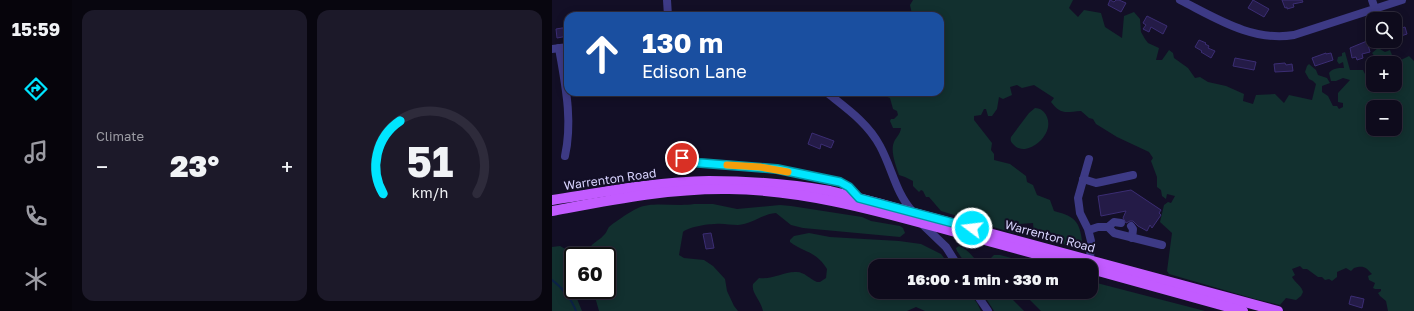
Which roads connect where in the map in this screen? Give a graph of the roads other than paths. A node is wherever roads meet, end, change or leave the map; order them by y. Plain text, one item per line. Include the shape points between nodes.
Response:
1 (667, 0) edge
2 (1182, 0) edge
3 (1372, 0) edge
4 (1402, 0) edge
5 (1375, 9) junction
6 (668, 12) edge
7 (556, 49) edge
8 (564, 83) edge
9 (567, 96) edge
10 (831, 96) edge
11 (565, 156) dead end
12 (682, 158) dead end
13 (1089, 159) dead end
14 (1133, 175) dead end
15 (1083, 179) junction
16 (897, 187) junction
17 (859, 198) junction
18 (552, 200) edge
19 (892, 207) junction
20 (552, 211) edge
21 (913, 212) junction
22 (920, 222) junction
23 (1121, 223) dead end
24 (1131, 226) dead end
25 (1108, 227) junction
26 (946, 230) junction
27 (1089, 230) junction
28 (1132, 238) junction
29 (1162, 245) dead end
30 (946, 247) junction
31 (954, 259) edge
32 (1054, 259) edge
33 (1070, 259) edge
34 (1090, 259) edge
35 (1098, 267) edge
36 (1098, 267) edge
37 (980, 299) edge
38 (988, 311) edge
39 (1242, 311) edge
40 (1278, 311) edge

1 - 6 street
2 - 5 street via 1239,29 1275,37 1294,35
3 - 5 street
4 - 5 street
7 - 8 street
9 - 11 street via 569,118
10 - 16 street via 872,133 887,160
12 - 17 street via 688,162 777,169 840,182
13 - 15 street
14 - 15 street via 1101,182
15 - 27 street via 1078,205
16 - 19 street via 897,196
16 - 21 street
17 - 18 main road, Warrenton Road via 787,184 708,181 658,185
17 - 19 main road, Warrenton Road
19 - 21 main road, Warrenton Road
20 - 22 main road, Warrenton Road via 658,193 740,189 823,199
21 - 33 main road, Warrenton Road
22 - 26 main road, Warrenton Road
22 - 30 street
23 - 25 street via 1114,222
24 - 28 street
25 - 27 street
25 - 28 street via 1114,234
26 - 30 street
26 - 32 main road, Warrenton Road
27 - 34 street
28 - 29 street
30 - 31 street
35 - 39 main road, Warrenton Road
36 - 40 main road, Warrenton Road
37 - 38 street

